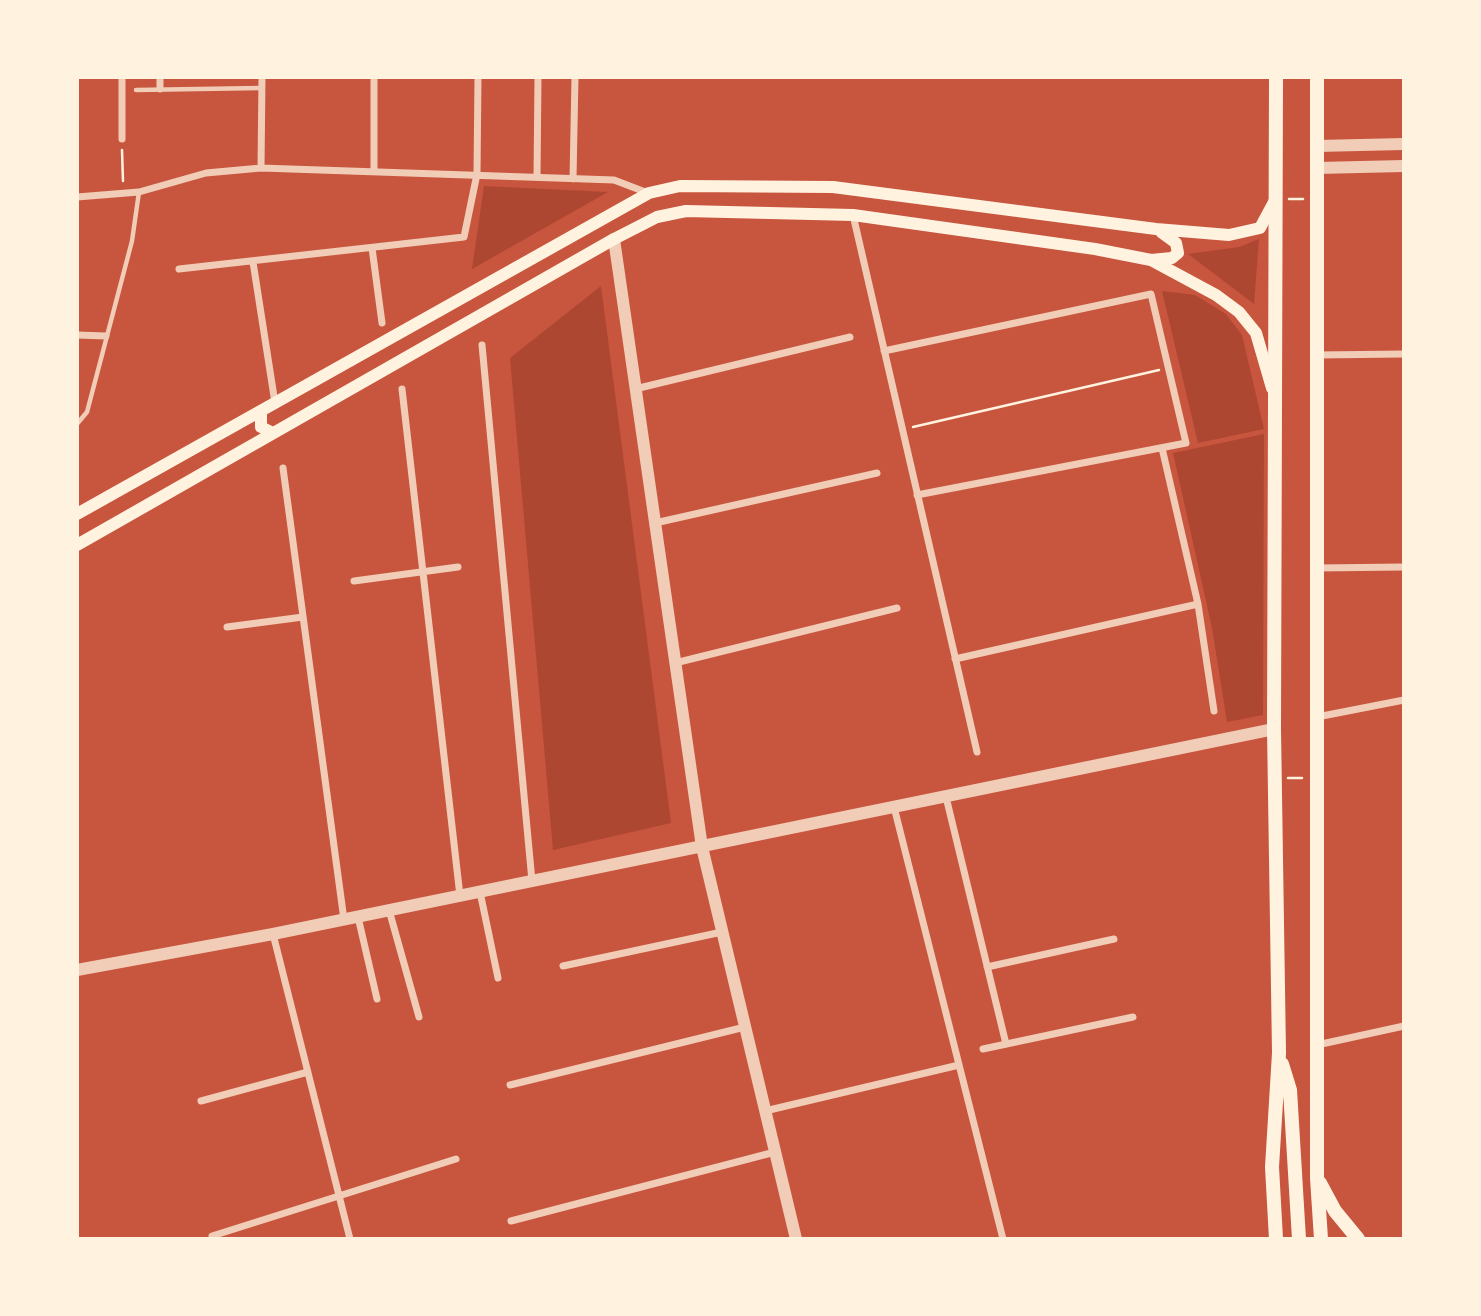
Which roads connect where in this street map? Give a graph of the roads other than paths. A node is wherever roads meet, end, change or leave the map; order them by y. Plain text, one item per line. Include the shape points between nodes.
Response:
1 (122, 77) edge
2 (160, 77) edge
3 (261, 77) edge
4 (374, 77) edge
5 (478, 77) edge
6 (538, 77) edge
7 (575, 77) edge
8 (1276, 77) edge
9 (1317, 77) edge
10 (261, 88) junction
11 (160, 89) junction
12 (136, 90) dead end
13 (122, 139) road end
14 (1404, 144) edge
15 (1365, 145) junction
16 (1317, 146) junction
17 (1404, 166) edge
18 (1362, 167) junction
19 (1317, 168) junction
20 (261, 169) junction
21 (374, 172) junction
22 (477, 174) junction
23 (537, 177) junction
24 (573, 179) junction
25 (139, 192) junction
26 (649, 193) junction
27 (77, 197) edge
28 (1276, 198) junction
29 (853, 215) junction
30 (1156, 229) junction
31 (614, 239) junction
32 (372, 248) junction
33 (1151, 260) junction
34 (253, 262) junction
35 (179, 270) dead end
36 (382, 323) dead end
37 (77, 335) edge
38 (106, 336) junction
39 (850, 337) dead end
40 (482, 345) dead end
41 (884, 351) junction
42 (1404, 354) edge
43 (1317, 355) junction
44 (402, 389) dead end
45 (635, 389) junction
46 (275, 403) junction
47 (1277, 404) junction
48 (261, 411) junction
49 (77, 424) edge
50 (273, 433) junction
51 (214, 437) junction
52 (1162, 449) junction
53 (224, 461) junction
54 (283, 468) dead end
55 (877, 473) dead end
56 (917, 495) junction
57 (77, 514) edge
58 (655, 523) junction
59 (77, 545) edge
60 (457, 567) dead end
61 (1404, 567) edge
62 (1316, 568) junction
63 (421, 573) junction
64 (354, 581) dead end
65 (1198, 604) junction
66 (897, 608) dead end
67 (303, 617) junction
68 (227, 627) dead end
69 (955, 659) junction
70 (675, 663) junction
71 (1404, 700) edge
72 (1214, 711) dead end
73 (1316, 717) junction
74 (1274, 730) junction
75 (976, 752) dead end
76 (946, 797) junction
77 (894, 807) junction
78 (702, 847) junction
79 (532, 881) junction
80 (480, 892) junction
81 (460, 896) junction
82 (389, 911) junction
83 (358, 917) junction
84 (344, 920) junction
85 (722, 932) junction
86 (273, 934) junction
87 (1114, 939) dead end
88 (563, 966) dead end
89 (987, 967) junction
90 (77, 970) edge
91 (498, 978) dead end
92 (377, 999) dead end
93 (419, 1017) dead end
94 (1133, 1017) dead end
95 (1404, 1026) edge
96 (745, 1027) junction
97 (1006, 1044) junction
98 (1317, 1045) junction
99 (983, 1049) dead end
100 (1279, 1053) junction
101 (959, 1065) junction
102 (308, 1072) junction
103 (510, 1085) dead end
104 (201, 1101) dead end
105 (765, 1111) junction
106 (775, 1152) junction
107 (456, 1159) dead end
108 (1317, 1178) junction
109 (339, 1196) junction
110 (512, 1222) dead end
111 (212, 1236) dead end
112 (350, 1239) edge
113 (796, 1239) edge
114 (1003, 1239) edge
115 (1276, 1239) edge
116 (1299, 1239) edge
117 (1321, 1239) edge
118 (1358, 1239) edge

1 - 13 street
2 - 11 street
3 - 10 street
4 - 21 street
5 - 22 street
6 - 23 street
7 - 24 street
8 - 28 main road
9 - 16 main road
10 - 11 lane
10 - 20 street
11 - 12 lane
14 - 15 street
15 - 16 street
15 - 18 street via 1354,153
16 - 19 main road
17 - 18 street
18 - 19 street
19 - 43 main road
20 - 21 street
20 - 25 street via 206,173
21 - 22 street
22 - 23 street
22 - 32 street via 464,237
23 - 24 street
24 - 26 street via 614,180
25 - 27 street
25 - 38 lane via 132,241
26 - 30 main road via 680,186 833,187
26 - 46 main road
28 - 30 main road via 1260,228 1241,234
28 - 47 main road
29 - 31 main road via 686,211 657,216
29 - 33 main road
29 - 41 street
30 - 33 main road via 1174,240 1178,250 1172,258
31 - 45 street
31 - 50 main road
32 - 34 street
32 - 36 street
33 - 47 main road via 1239,312 1256,333
34 - 35 street
34 - 46 street
37 - 38 street
38 - 49 lane via 88,412
39 - 45 street
40 - 79 street
41 - 52 street via 1151,294 1186,443
41 - 56 street
42 - 43 street
43 - 62 main road
44 - 63 street
45 - 58 street
46 - 48 main road
47 - 74 main road
48 - 50 main road via 261,427
48 - 51 main road
50 - 53 main road
51 - 53 main road via 225,447
51 - 57 main road
52 - 56 street
52 - 65 street
53 - 59 main road
54 - 67 street
55 - 58 street
56 - 69 street
58 - 70 street
60 - 63 street
61 - 62 street
62 - 73 main road
63 - 64 street
63 - 81 street
65 - 69 street
65 - 72 street
66 - 70 street
67 - 68 street
67 - 84 street
69 - 75 street
70 - 78 street
71 - 73 street
73 - 98 main road
74 - 76 street
74 - 100 main road
76 - 77 street
76 - 89 street
77 - 78 street
77 - 101 street
78 - 79 street
78 - 85 street
79 - 80 street
80 - 81 street
80 - 91 street
81 - 82 street
82 - 83 street
82 - 93 street
83 - 84 street
83 - 92 street
84 - 86 street
85 - 88 street
85 - 96 street
86 - 90 street
86 - 102 street
87 - 89 street
89 - 97 street
94 - 97 street
95 - 98 street
96 - 103 street
96 - 105 street
97 - 99 street
98 - 108 main road
100 - 115 main road via 1272,1167
100 - 116 main road via 1290,1090
101 - 105 street
101 - 114 street
102 - 104 street
102 - 109 street
105 - 106 street
106 - 110 street
106 - 113 street
107 - 109 street
108 - 117 main road
108 - 118 main road
109 - 111 street
109 - 112 street

